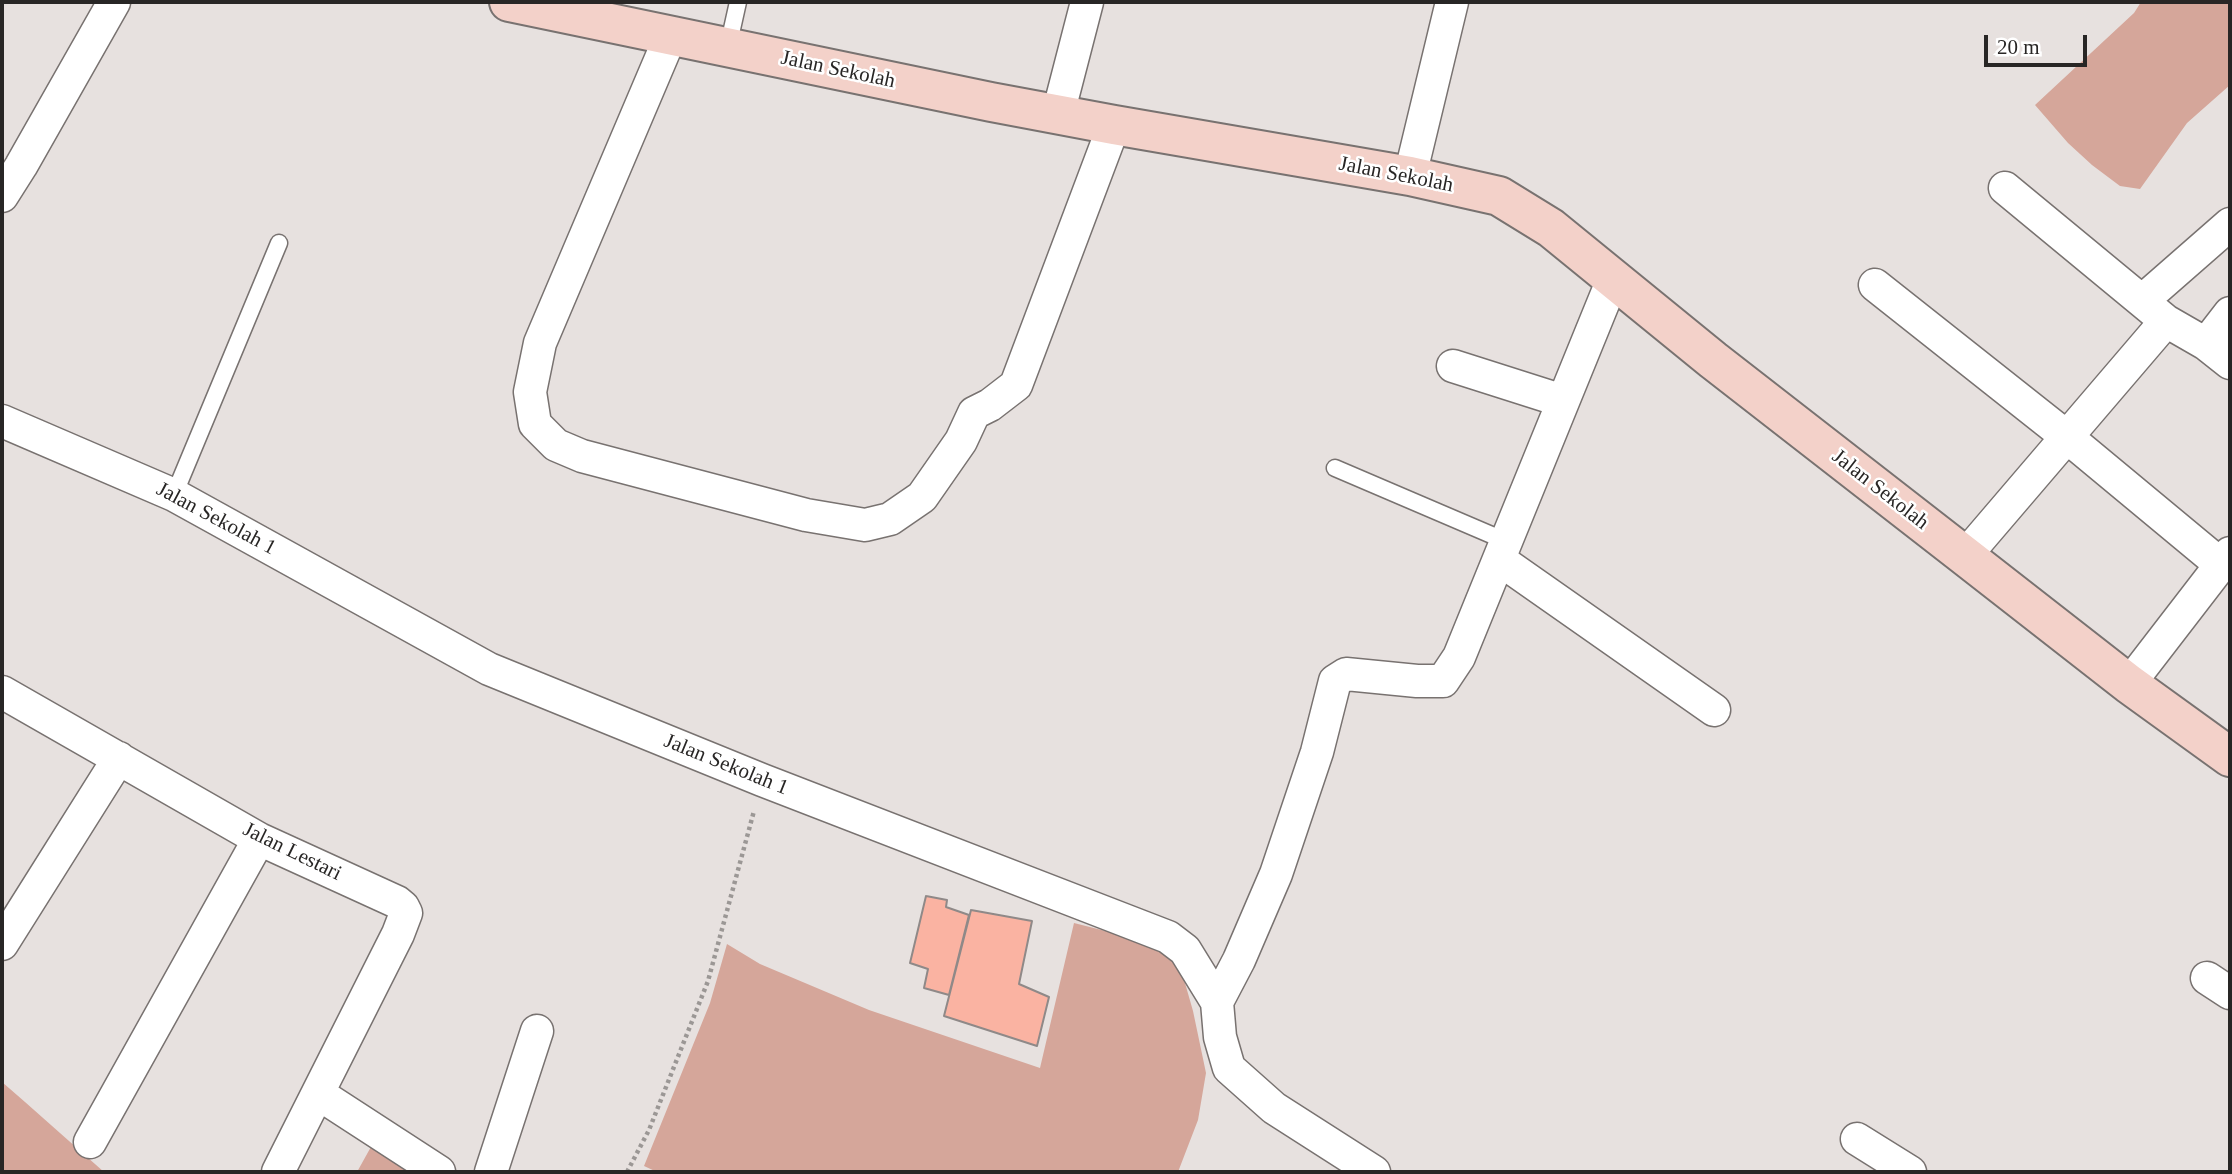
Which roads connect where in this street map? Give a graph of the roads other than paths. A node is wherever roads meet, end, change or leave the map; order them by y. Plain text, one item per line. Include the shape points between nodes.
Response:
1 (114, 2) edge
2 (509, 2) edge
3 (738, 2) edge
4 (1087, 2) edge
5 (1452, 2) edge
6 (671, 35) junction
7 (727, 47) junction
8 (1058, 114) junction
9 (1114, 125) junction
10 (1410, 176) junction
11 (2005, 188) dead end
12 (2, 196) edge
13 (2230, 224) edge
14 (279, 243) dead end
15 (1613, 279) junction
16 (1875, 285) dead end
17 (2142, 301) junction
18 (2230, 313) edge
19 (2166, 321) junction
20 (2206, 344) junction
21 (2230, 363) edge
22 (1453, 366) dead end
23 (1563, 401) junction
24 (2, 421) edge
25 (2067, 437) junction
26 (1335, 468) dead end
27 (174, 495) junction
28 (1504, 551) junction
29 (1965, 556) junction
30 (2225, 558) edge
31 (2129, 684) junction
32 (2, 692) edge
33 (1714, 710) dead end
34 (2230, 757) edge
35 (119, 758) junction
36 (260, 839) junction
37 (2, 944) edge
38 (1217, 1002) junction
39 (537, 1031) dead end
40 (319, 1094) junction
41 (1857, 1139) dead end
42 (90, 1142) dead end
43 (278, 1172) edge
44 (439, 1172) edge
45 (491, 1172) edge
46 (1374, 1172) edge
47 (1910, 1172) edge

1 - 12 street
2 - 6 street, Jalan Sekolah
3 - 7 lane
4 - 8 street
5 - 10 street
6 - 7 street, Jalan Sekolah
6 - 9 street via 540,344 530,392 535,424 555,445 582,456 806,514 865,525 890,519 922,497 961,442 974,413 1016,386
7 - 8 street, Jalan Sekolah
8 - 9 street, Jalan Sekolah
9 - 10 street, Jalan Sekolah
10 - 15 street, Jalan Sekolah via 1499,196 1551,228
11 - 17 street
13 - 17 street
14 - 27 lane
15 - 23 street
15 - 29 street, Jalan Sekolah
16 - 25 street
17 - 19 street
18 - 20 street
19 - 20 street
19 - 25 street
20 - 21 street
22 - 23 street
23 - 28 street
24 - 27 street, Jalan Sekolah 1
25 - 29 street
25 - 30 street
26 - 28 lane
27 - 38 street, Jalan Sekolah 1 via 489,669 1168,937 1185,950
28 - 33 street
28 - 38 street via 1460,657 1443,681 1346,674 1335,681 1317,752 1276,874
29 - 31 street, Jalan Sekolah
30 - 31 street
31 - 34 street, Jalan Sekolah
32 - 35 street, Jalan Lestari
35 - 36 street, Jalan Lestari
35 - 37 street
36 - 40 street, Jalan Lestari via 397,902 406,913
36 - 42 street
38 - 46 street, Jalan Sekolah 1 via 1229,1068 1274,1108
39 - 45 street
40 - 43 street
40 - 44 street
41 - 47 street

